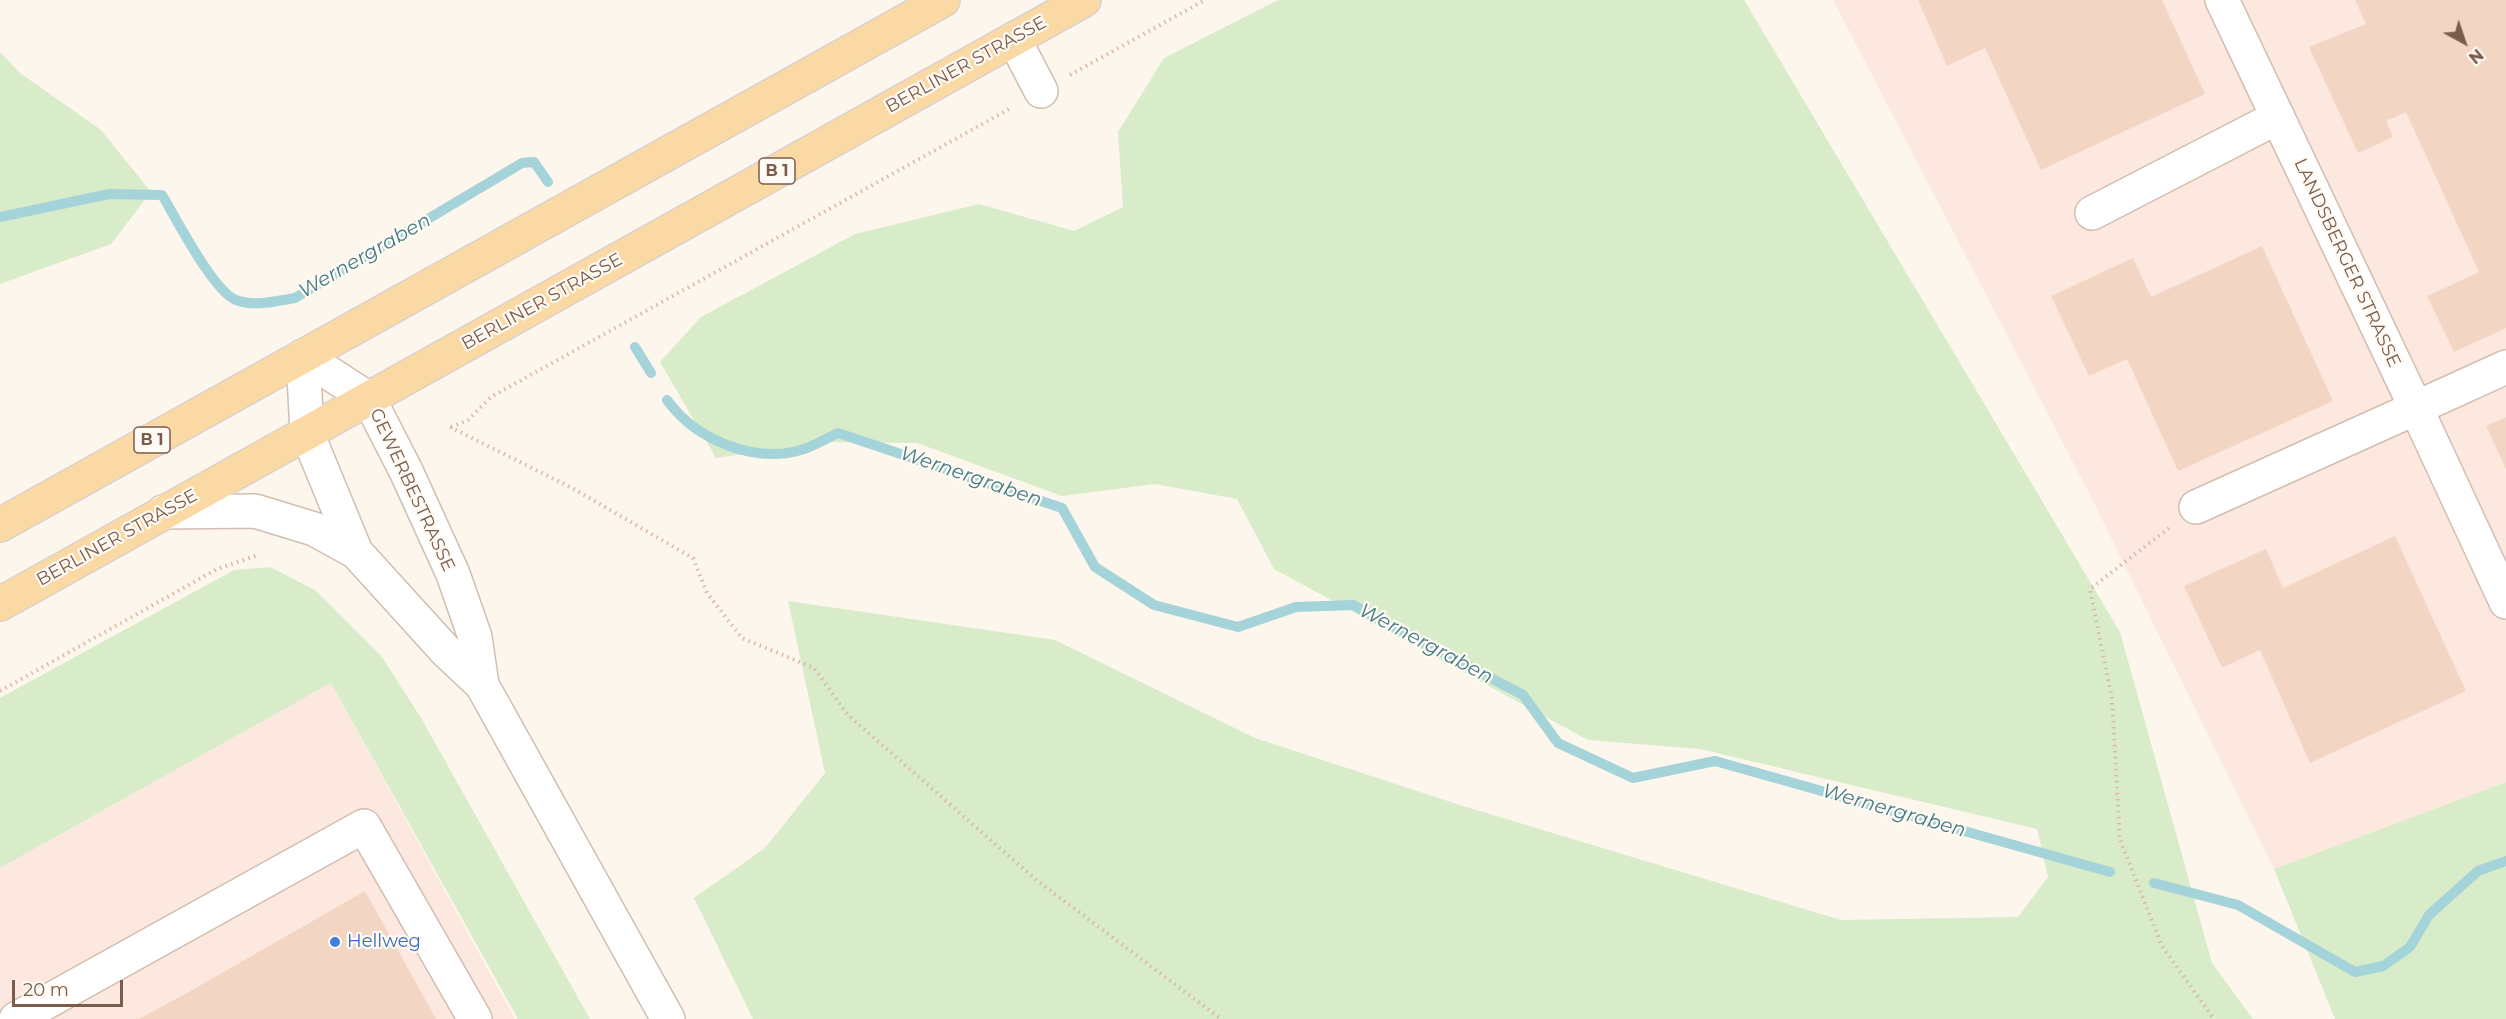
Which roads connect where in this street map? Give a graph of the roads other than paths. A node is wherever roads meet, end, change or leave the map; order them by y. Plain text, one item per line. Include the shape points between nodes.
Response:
1 (943, 0) edge
2 (1084, 0) edge
3 (2222, 0) edge
4 (1014, 39) junction
5 (1041, 91) road end
6 (2278, 117) junction
7 (2092, 213) dead end
8 (303, 356) junction
9 (2506, 368) edge
10 (369, 399) junction
11 (2416, 408) junction
12 (307, 433) junction
13 (2196, 507) road end
14 (163, 512) junction
15 (0, 525) edge
16 (356, 552) junction
17 (2506, 602) edge
18 (0, 604) edge
19 (482, 684) junction
20 (16, 1019) edge
21 (475, 1019) edge
22 (668, 1019) edge

1 - 8 main road, B 1
2 - 4 main road, BERLINER STRASSE / B 1
3 - 6 street, LANDSBERGER STRASSE
4 - 5 street
4 - 10 main road, BERLINER STRASSE / B 1
6 - 7 street
6 - 11 street, LANDSBERGER STRASSE
8 - 10 street, GEWERBESTRASSE
8 - 12 street, GEWERBESTRASSE
8 - 15 main road, B 1
9 - 11 street
10 - 12 main road, BERLINER STRASSE / B 1
10 - 19 street, GEWERBESTRASSE via 453,574 475,637
11 - 13 street
11 - 17 street, LANDSBERGER STRASSE
12 - 14 main road, BERLINER STRASSE / B 1
12 - 16 street, GEWERBESTRASSE
14 - 16 street via 255,511 314,529
14 - 18 main road, BERLINER STRASSE / B 1
16 - 19 street, GEWERBESTRASSE
19 - 22 street, GEWERBESTRASSE
20 - 21 street via 364,826

